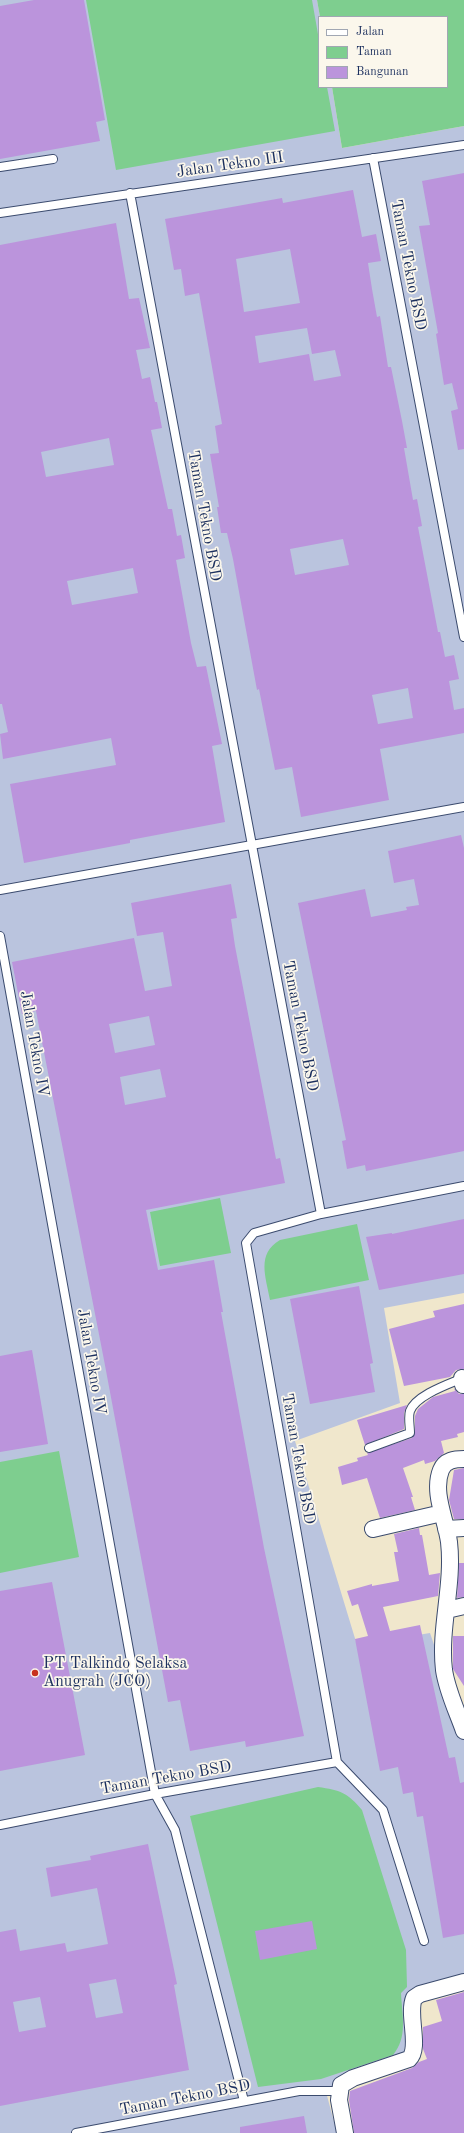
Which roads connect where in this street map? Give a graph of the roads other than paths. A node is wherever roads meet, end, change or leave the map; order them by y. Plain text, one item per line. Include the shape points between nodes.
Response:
1 (464, 145) edge
2 (373, 158) junction
3 (53, 159) dead end
4 (0, 167) edge
5 (130, 193) junction
6 (0, 213) edge
7 (464, 637) edge
8 (464, 807) edge
9 (251, 844) junction
10 (0, 890) edge
11 (0, 936) edge
12 (464, 1186) edge
13 (321, 1214) junction
14 (463, 1380) edge
15 (369, 1448) dead end
16 (464, 1459) edge
17 (442, 1513) junction
18 (464, 1528) edge
19 (373, 1529) dead end
20 (446, 1529) junction
21 (464, 1606) edge
22 (447, 1610) junction
23 (459, 1703) edge
24 (464, 1731) edge
25 (337, 1762) junction
26 (154, 1794) junction
27 (0, 1825) edge
28 (424, 1941) dead end
29 (464, 1982) edge
30 (339, 2091) junction
31 (244, 2101) junction
32 (76, 2133) edge
33 (345, 2133) edge

1 - 2 lane, Jalan Tekno III
2 - 5 lane, Jalan Tekno III
2 - 7 lane, Taman Tekno BSD
3 - 4 lane
5 - 6 lane, Jalan Tekno III
5 - 9 lane, Taman Tekno BSD
8 - 9 lane
9 - 10 lane
9 - 13 lane, Taman Tekno BSD
11 - 26 lane, Jalan Tekno IV
12 - 13 lane, Taman Tekno BSD
13 - 25 lane, Taman Tekno BSD via 254,1233 246,1243
14 - 15 lane via 439,1388 412,1407 409,1412 410,1433
16 - 17 street via 450,1461 444,1464 441,1470 438,1488
17 - 19 street
17 - 20 street
18 - 20 street
20 - 22 street via 449,1564
21 - 22 street
22 - 23 street via 444,1669
23 - 24 street
25 - 26 lane, Taman Tekno BSD
25 - 28 lane via 383,1810
26 - 27 lane, Taman Tekno BSD
26 - 31 lane via 175,1830
29 - 30 street via 414,1998 411,2012 415,2047 409,2059 354,2078 343,2084
30 - 31 lane, Taman Tekno BSD via 299,2091
30 - 33 street
31 - 32 lane, Taman Tekno BSD

